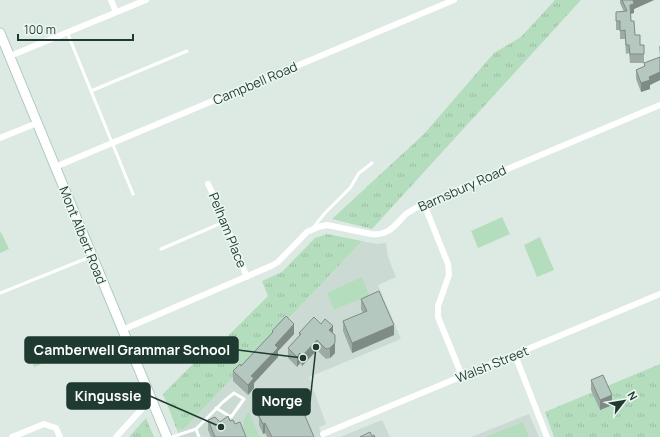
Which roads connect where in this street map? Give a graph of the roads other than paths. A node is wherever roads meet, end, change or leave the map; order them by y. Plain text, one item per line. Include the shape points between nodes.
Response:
1 (111, 0) edge
2 (146, 0) edge
3 (454, 0) edge
4 (116, 12) junction
5 (67, 32) junction
6 (0, 33) edge
7 (187, 51) dead end
8 (10, 56) junction
9 (91, 90) junction
10 (660, 105) edge
11 (37, 123) junction
12 (0, 138) edge
13 (113, 142) junction
14 (372, 163) dead end
15 (55, 166) junction
16 (208, 184) dead end
17 (133, 194) dead end
18 (424, 204) junction
19 (224, 222) junction
20 (313, 228) junction
21 (161, 249) dead end
22 (92, 256) junction
23 (247, 277) junction
24 (0, 294) edge
25 (660, 294) edge
26 (122, 330) junction
27 (515, 355) junction
28 (462, 376) junction
29 (151, 399) junction
30 (217, 407) junction
31 (196, 429) junction
32 (324, 434) dead end
33 (12, 437) edge
34 (60, 437) edge
35 (116, 437) edge
36 (167, 437) edge
37 (172, 437) edge
38 (199, 437) edge
39 (548, 437) edge

1 - 4 street
2 - 4 street
3 - 13 street, Campbell Road
4 - 5 street
5 - 8 street
5 - 9 lane
6 - 8 main road, Mont Albert Road
7 - 9 lane
8 - 11 main road, Mont Albert Road
9 - 13 lane
10 - 18 street, Barnsbury Road
11 - 12 street
11 - 15 main road, Mont Albert Road
13 - 15 street, Campbell Road
13 - 17 lane
14 - 20 lane via 362,170 350,188
15 - 22 main road, Mont Albert Road
16 - 19 street, Pelham Place
18 - 20 street, Barnsbury Road via 409,212 389,231 382,234 327,225
18 - 28 street via 448,264 449,275 438,306 438,317
19 - 21 lane
19 - 23 street, Pelham Place
20 - 23 street, Barnsbury Road via 278,262
22 - 24 lane
22 - 26 main road, Mont Albert Road
23 - 26 street, Barnsbury Road
25 - 27 street, Walsh Street
26 - 29 main road, Mont Albert Road
27 - 28 street, Walsh Street
27 - 39 street
28 - 32 street, Walsh Street
29 - 35 street
29 - 36 main road, Mont Albert Road
30 - 30 lane via 234,393 244,399 231,417
30 - 31 lane
31 - 37 lane
31 - 38 lane
33 - 34 street via 44,424 56,428

